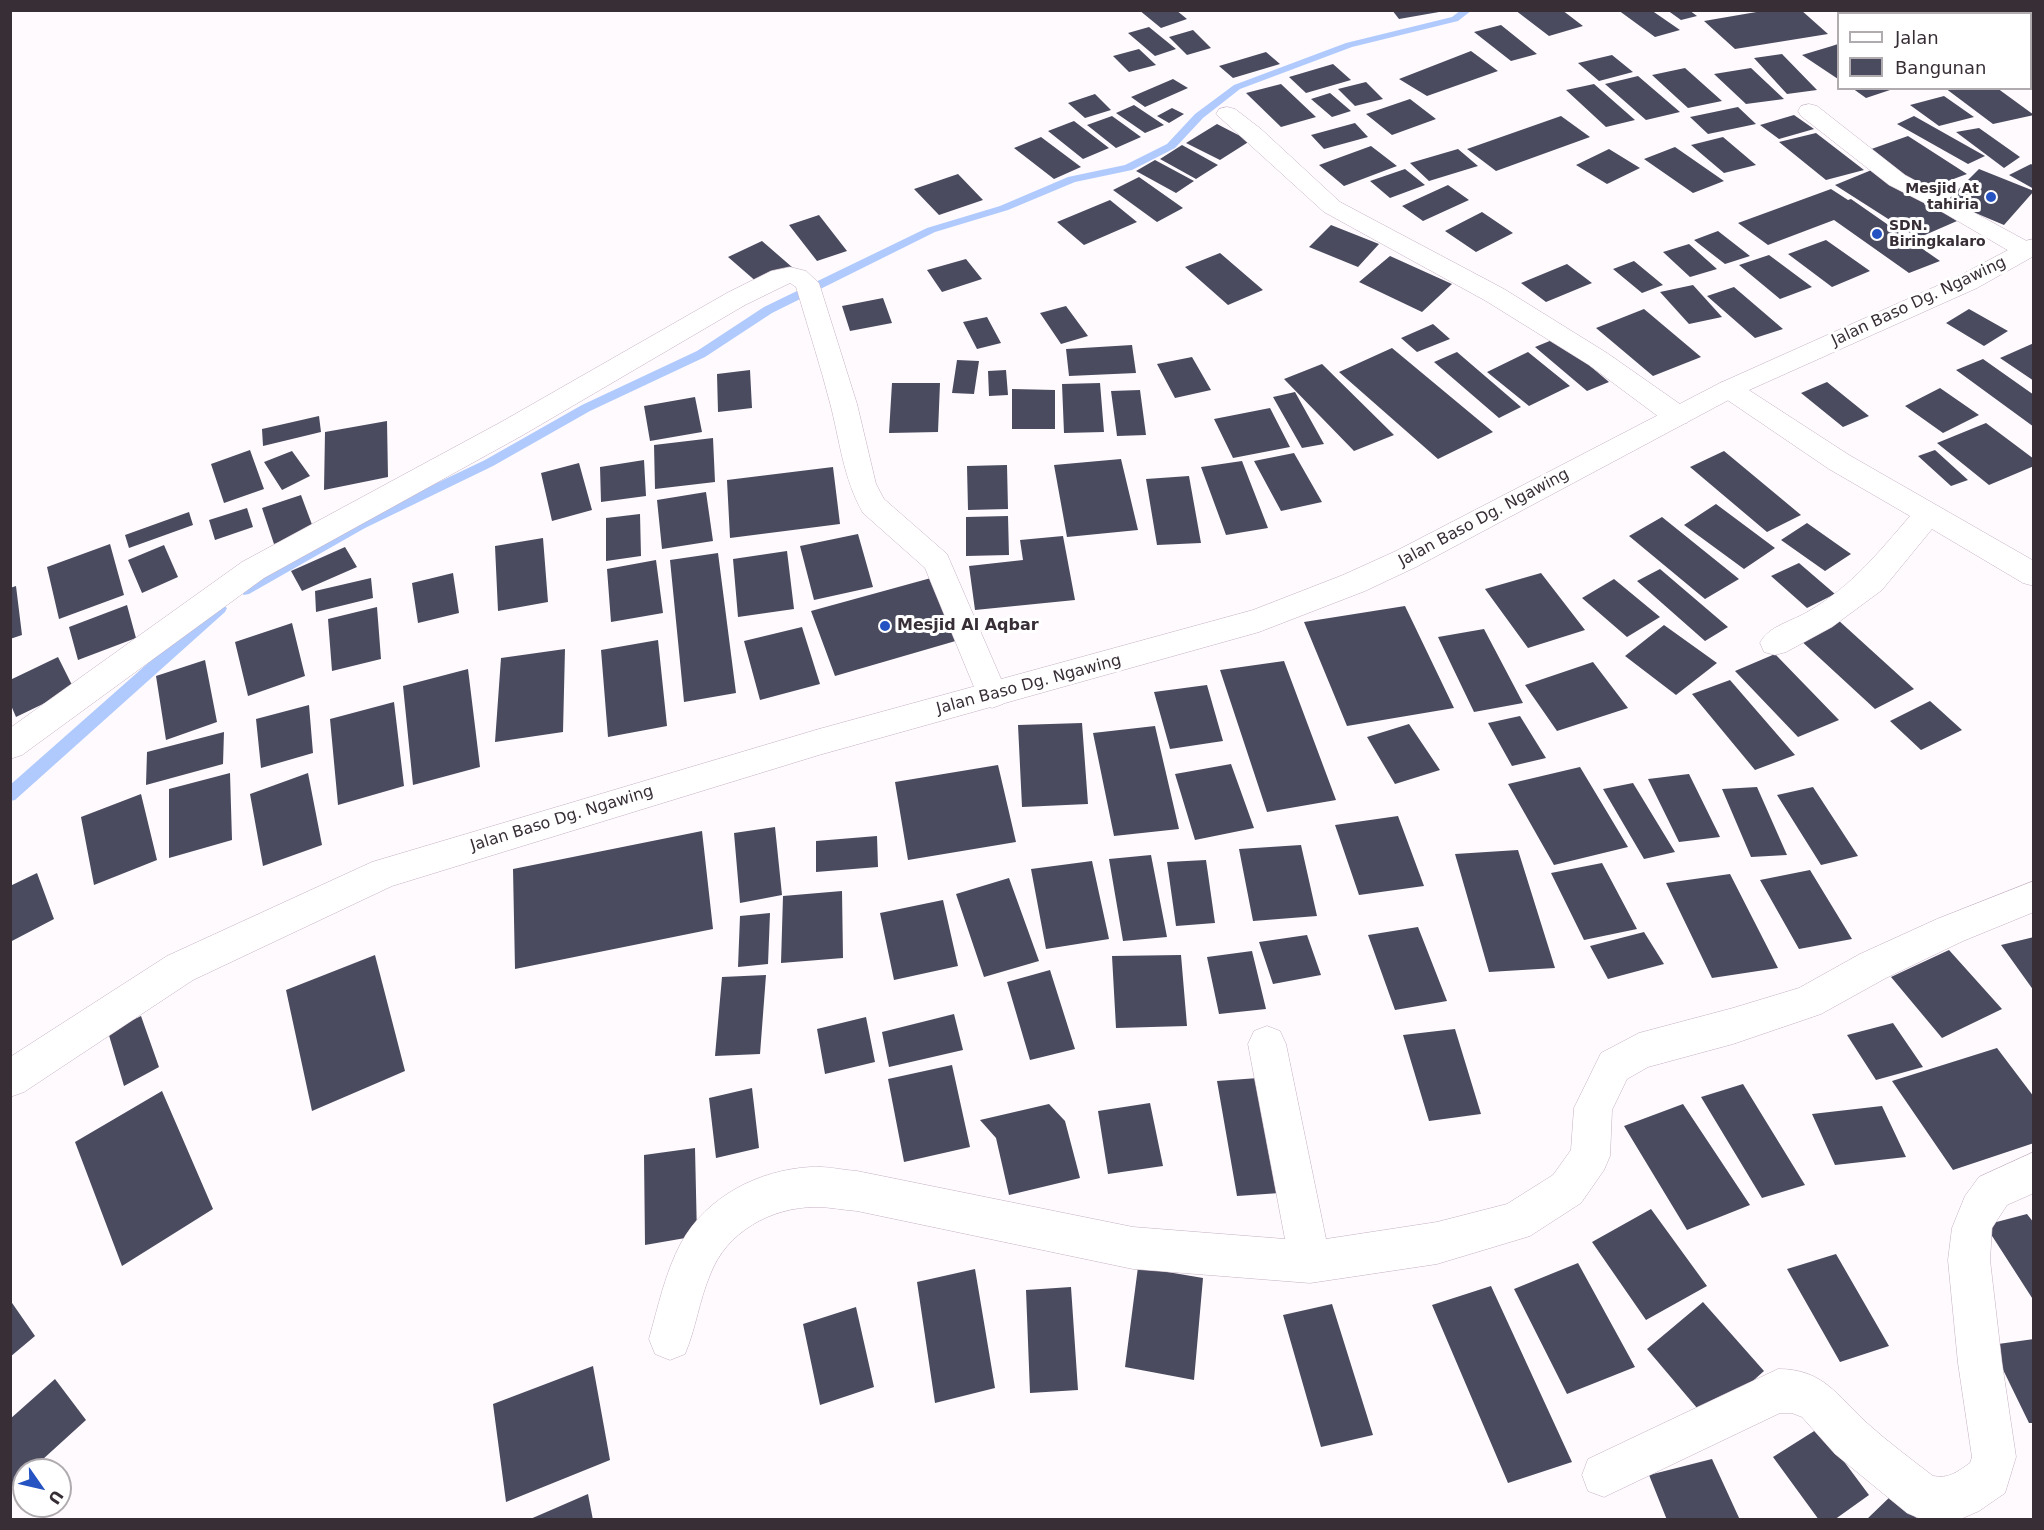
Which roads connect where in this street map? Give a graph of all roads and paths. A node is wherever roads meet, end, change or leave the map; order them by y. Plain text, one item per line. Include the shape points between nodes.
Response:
1 (1809, 111) dead end
2 (1227, 114) dead end
3 (2030, 248) edge
4 (1729, 389) junction
5 (1677, 416) junction
6 (1928, 514) junction
7 (2034, 575) edge
8 (1774, 643) dead end
9 (992, 695) junction
10 (10, 746) edge
11 (2034, 897) edge
12 (1267, 1044) dead end
13 (10, 1079) edge
14 (2034, 1172) edge
15 (1310, 1263) junction
16 (670, 1339) dead end
17 (1604, 1475) dead end

1 - 3 street via 1897,180
2 - 5 street via 1332,207 1495,295 1598,359
3 - 4 street, Jalan Baso Dg. Ngawing via 1968,282
4 - 5 street, Jalan Baso Dg. Ngawing
4 - 6 street via 1839,462
5 - 9 street, Jalan Baso Dg. Ngawing via 1354,583 1259,620
6 - 7 street
6 - 8 street via 1871,582 1821,619
9 - 10 street via 937,562 873,506 862,484 844,404 810,291 804,280 790,275 780,276 736,299 253,570
9 - 13 street, Jalan Baso Dg. Ngawing via 819,742 384,873 180,968
11 - 15 street via 1950,930 1808,1002 1639,1051 1614,1066 1593,1108 1590,1156 1567,1189 1516,1222 1437,1243
12 - 15 street
14 - 17 street via 1993,1191 1972,1228 1969,1260 1994,1457 1989,1477 1963,1495 1944,1502 1923,1497 1851,1438 1817,1402 1796,1391 1778,1391
15 - 16 street via 1133,1248 857,1191 811,1187 771,1194 730,1213 695,1260

